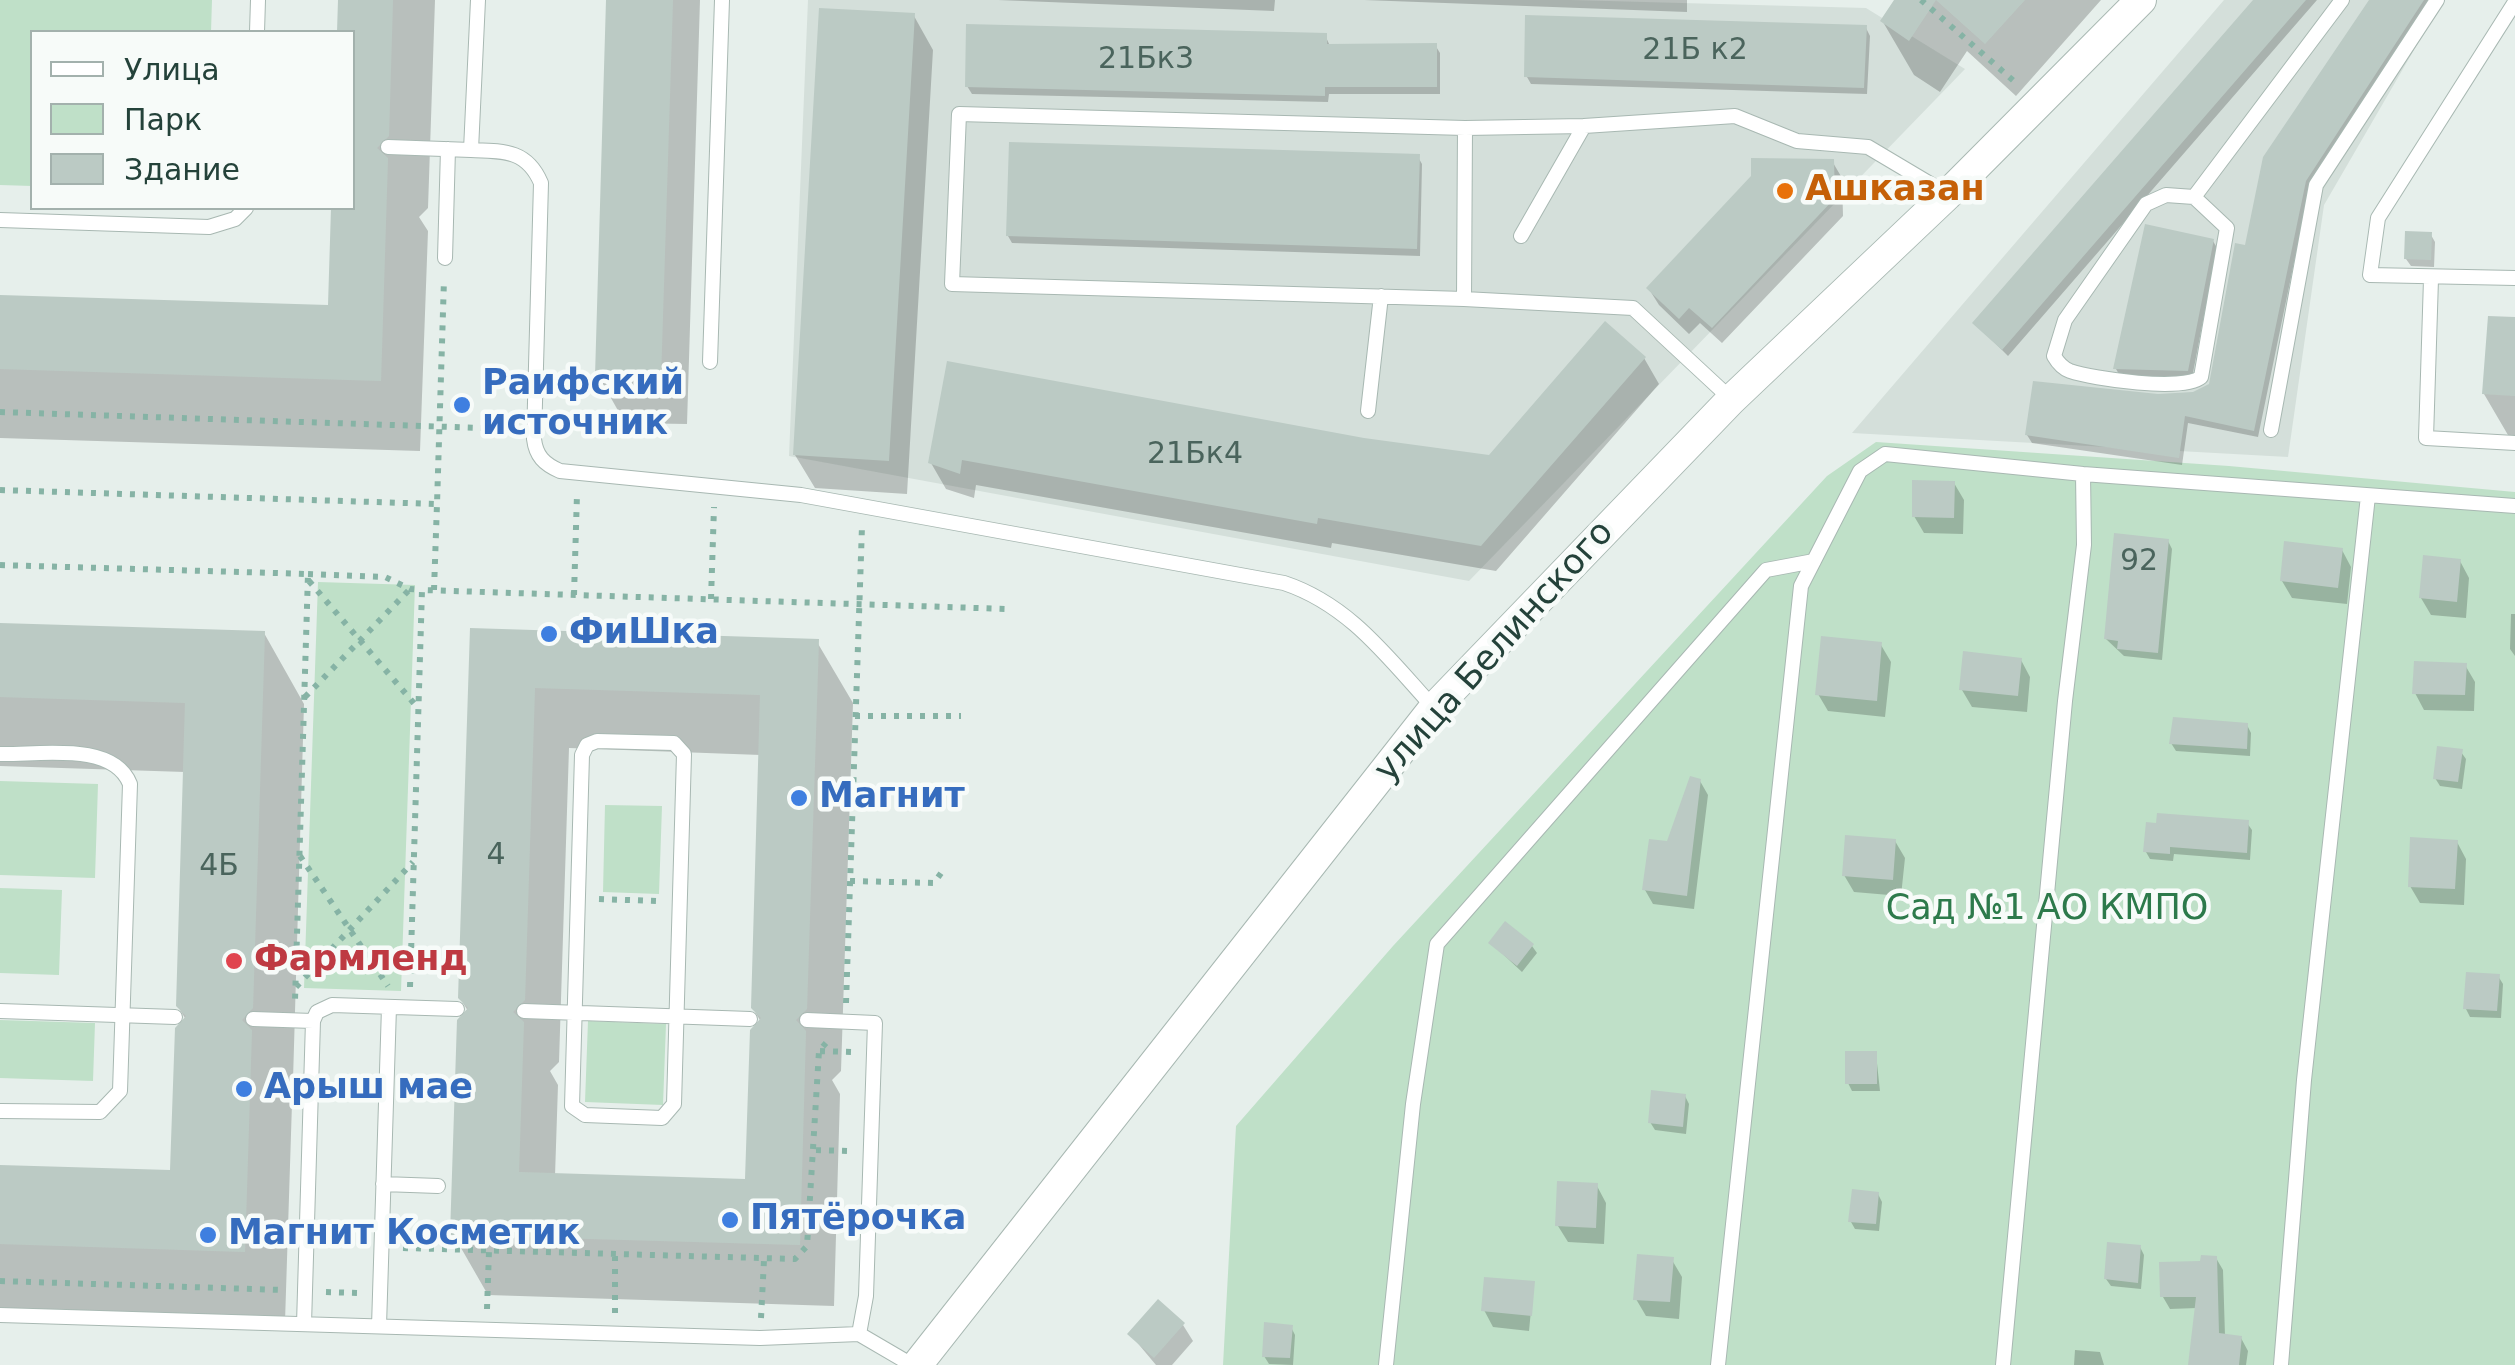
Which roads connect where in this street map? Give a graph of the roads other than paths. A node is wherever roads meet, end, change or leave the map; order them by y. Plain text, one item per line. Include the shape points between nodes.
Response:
1 (258, 0) edge
2 (478, 0) edge
3 (722, 0) edge
4 (2141, 0) edge
5 (2342, 0) edge
6 (2437, 0) edge
7 (2515, 2) edge
8 (257, 30) edge
9 (1584, 126) junction
10 (1466, 128) junction
11 (388, 147) dead end
12 (448, 149) junction
13 (471, 150) junction
14 (1948, 195) junction
15 (2194, 197) junction
16 (244, 210) edge
17 (0, 220) edge
18 (1520, 236) dead end
19 (444, 258) road end
20 (2515, 278) edge
21 (2431, 279) junction
22 (1382, 296) junction
23 (1464, 298) junction
24 (710, 362) dead end
25 (1731, 400) junction
26 (1368, 411) dead end
27 (2271, 430) dead end
28 (2515, 442) edge
29 (2083, 474) junction
30 (2368, 496) junction
31 (2515, 506) edge
32 (1814, 561) junction
33 (1434, 708) junction
34 (0, 754) edge
35 (400, 1007) junction
36 (458, 1009) dead end
37 (0, 1011) edge
38 (524, 1011) dead end
39 (574, 1013) junction
40 (123, 1015) junction
41 (677, 1016) junction
42 (175, 1017) dead end
43 (750, 1018) dead end
44 (253, 1019) dead end
45 (807, 1020) dead end
46 (314, 1022) junction
47 (0, 1111) edge
48 (383, 1184) junction
49 (438, 1186) dead end
50 (0, 1314) edge
51 (304, 1324) junction
52 (379, 1326) junction
53 (859, 1334) junction
54 (914, 1365) edge
55 (1386, 1365) edge
56 (1718, 1365) edge
57 (2003, 1365) edge
58 (2281, 1365) edge

1 - 8 lane
2 - 13 lane
3 - 24 lane
4 - 14 street, улица Белинского
5 - 15 lane
6 - 27 lane via 2316,185
7 - 21 lane via 2378,218 2370,275
9 - 10 lane
9 - 14 lane via 1735,116 1797,140 1868,147
9 - 18 lane
10 - 22 lane via 959,114 952,284
10 - 23 lane
11 - 12 lane
12 - 13 lane
12 - 19 lane
13 - 33 lane via 519,155 542,183 534,430 542,461 560,471 862,506 1300,588 1349,616
14 - 25 street, улица Белинского
15 - 15 lane via 2228,228 2201,377 2160,384 2059,365 2054,346 2065,320 2146,204 2166,195
16 - 17 lane via 209,227
20 - 21 lane
21 - 28 lane via 2426,438
22 - 23 lane
22 - 26 lane
23 - 25 lane via 1633,308
25 - 33 street, улица Белинского
29 - 30 lane
29 - 32 lane via 1885,454 1860,471
29 - 57 lane via 2084,546
30 - 31 lane
30 - 58 lane via 2304,1080
32 - 55 lane via 1766,570 1437,944
32 - 56 lane via 1801,586
33 - 54 street, улица Белинского
34 - 40 lane via 99,757 126,774
35 - 36 lane
35 - 46 lane via 332,1006 316,1012
35 - 48 lane
37 - 40 lane
38 - 39 lane
39 - 41 lane
39 - 41 lane via 571,1100 585,1116 670,1113
39 - 41 lane via 584,749 597,741 674,743 684,754
40 - 42 lane
40 - 47 lane via 120,1091 108,1108
41 - 43 lane
44 - 46 lane
45 - 53 lane via 875,1022 866,1296
46 - 51 lane
48 - 49 lane
48 - 52 lane
50 - 51 lane
51 - 52 lane
52 - 53 lane via 760,1338
53 - 54 lane

